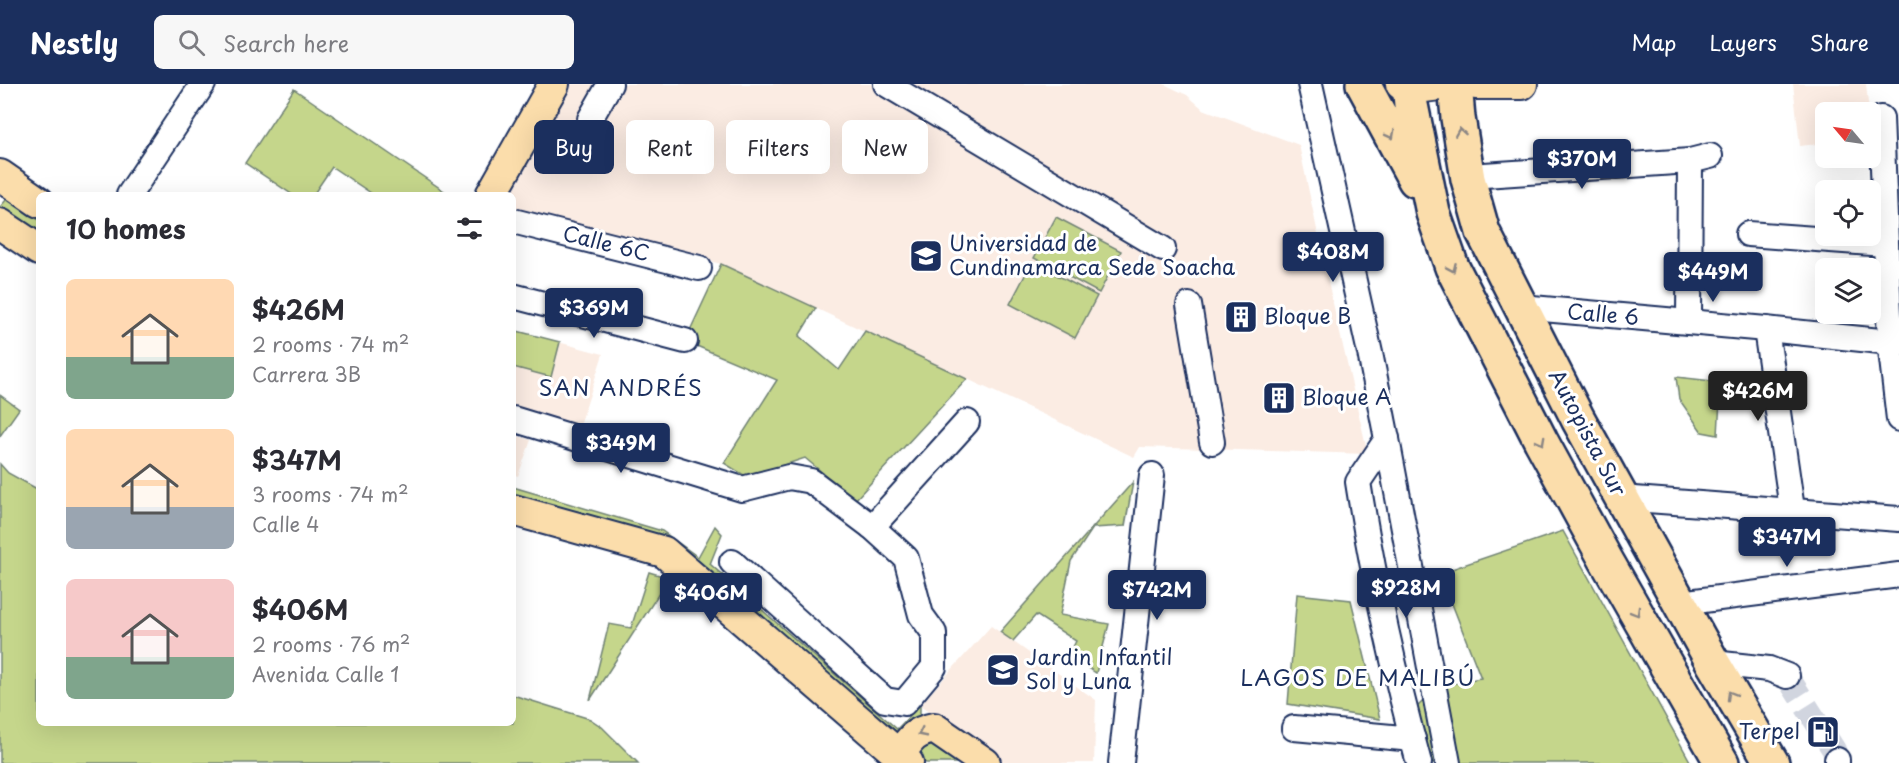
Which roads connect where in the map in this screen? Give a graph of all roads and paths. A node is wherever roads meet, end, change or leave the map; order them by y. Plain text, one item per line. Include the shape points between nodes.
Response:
1 (203, 84) edge
2 (610, 84) edge
3 (886, 84) edge
4 (1310, 84) edge
5 (1363, 84) edge
6 (1448, 84) edge
7 (1455, 84) edge
8 (1475, 84) edge
9 (1522, 84) edge
10 (1407, 85) edge
11 (546, 87) edge
12 (1881, 118) dead end
13 (590, 119) dead end
14 (1, 179) edge
15 (1468, 179) junction
16 (131, 192) edge
17 (493, 192) edge
18 (36, 200) edge
19 (1433, 213) junction
20 (516, 222) edge
21 (0, 224) edge
22 (1748, 234) dead end
23 (1885, 244) junction
24 (36, 248) edge
25 (1163, 249) dead end
26 (699, 268) dead end
27 (516, 297) edge
28 (1189, 305) dead end
29 (1521, 307) junction
30 (1689, 322) junction
31 (1766, 329) junction
32 (685, 341) dead end
33 (1894, 343) edge
34 (1899, 419) edge
35 (516, 420) edge
36 (967, 422) dead end
37 (1387, 440) junction
38 (1212, 442) dead end
39 (1152, 475) dead end
40 (1621, 498) junction
41 (1792, 509) junction
42 (516, 511) edge
43 (1899, 519) edge
44 (872, 527) junction
45 (732, 562) dead end
46 (1899, 575) edge
47 (1680, 603) junction
48 (1713, 663) junction
49 (1787, 676) tunnel mouth
50 (1294, 728) dead end
51 (1413, 739) junction
52 (904, 760) edge
53 (985, 763) edge
54 (1121, 763) edge
55 (1419, 763) edge
56 (1448, 763) edge
57 (1722, 763) edge
58 (1772, 763) edge

1 - 16 street
2 - 13 street
3 - 25 street
4 - 37 street
5 -> 19 highway
6 - 10 main road
15 -> 7 highway, Autopista Sur
8 - 9 main road
10 - 19 highway, Autopista Sur
11 - 17 main road
12 - 23 street
14 - 18 main road
15 - 29 highway, Autopista Sur via 1483,232
15 - 30 street via 1700,159
19 -> 57 highway, Autopista Sur via 1457,279 1541,441
20 - 26 street, Calle 6C
21 - 24 main road
22 - 23 street
23 - 33 street
27 - 32 street
28 - 38 street
29 - 30 street, Calle 6
29 - 40 highway, Autopista Sur
30 - 31 street, Calle 6
31 - 33 street, Calle 6
31 - 41 street
33 - 34 street
35 - 44 street via 742,489 789,477 811,481
36 - 44 street
37 - 51 street via 1358,483
37 - 56 street
39 - 54 street
40 - 41 street
40 - 47 highway, Autopista Sur
41 - 43 street
42 - 52 main road via 664,552
44 - 45 street via 906,558 921,615 934,633 934,667 904,703 885,700
46 - 47 street
47 - 48 highway, Autopista Sur
48 - 49 street via 1769,669
58 -> 48 highway, Autopista Sur
50 - 51 street
51 - 55 street
53 -> 52 main road via 934,728 920,730 910,739

